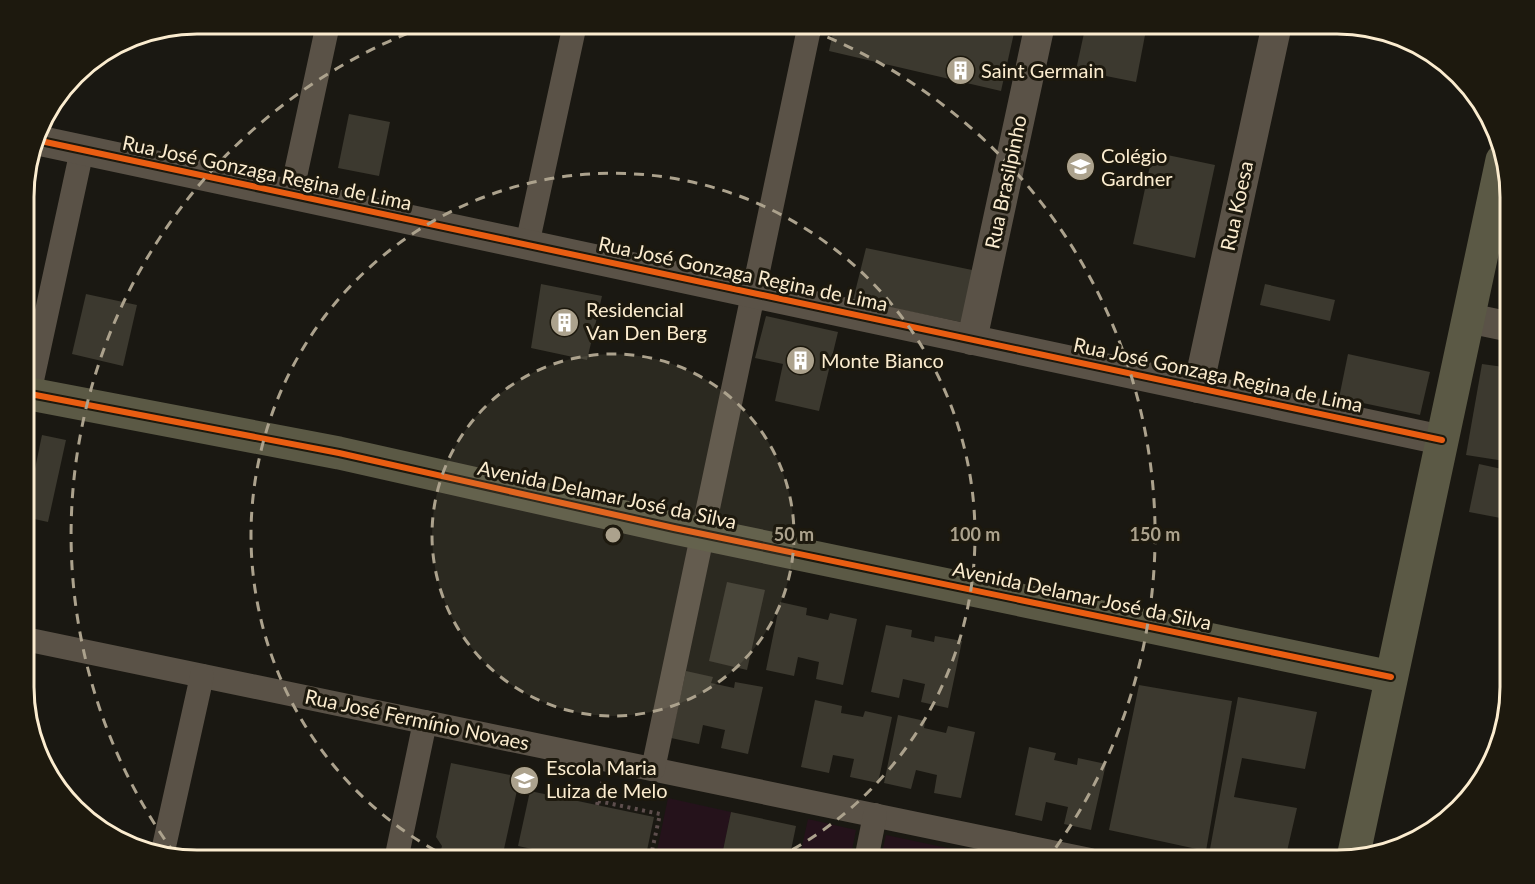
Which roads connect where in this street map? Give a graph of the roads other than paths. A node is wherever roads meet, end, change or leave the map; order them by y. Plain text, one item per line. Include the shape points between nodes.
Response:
1 (326, 34) edge
2 (574, 34) edge
3 (808, 34) edge
4 (1038, 34) edge
5 (1275, 34) edge
6 (44, 142) edge
7 (82, 150) junction
8 (1498, 176) edge
9 (291, 195) junction
10 (527, 245) junction
11 (754, 293) junction
12 (1468, 318) junction
13 (1500, 325) edge
14 (972, 340) junction
15 (34, 366) edge
16 (1198, 388) junction
17 (34, 399) edge
18 (1442, 440) junction
19 (704, 534) junction
20 (34, 641) edge
21 (201, 676) junction
22 (1391, 677) junction
23 (425, 722) junction
24 (653, 769) junction
25 (875, 815) junction
26 (165, 846) edge
27 (1355, 848) edge
28 (868, 849) edge
29 (1039, 849) edge
30 (398, 850) edge

1 - 9 street
2 - 10 street
3 - 11 street
4 - 14 street, Rua Brasilpinho
5 - 16 street, Rua Koesa
6 - 7 street, Rua José Gonzaga Regina de Lima
7 - 9 street, Rua José Gonzaga Regina de Lima
7 - 15 street
8 - 12 main road
9 - 10 street, Rua José Gonzaga Regina de Lima
10 - 11 street, Rua José Gonzaga Regina de Lima
11 - 14 street, Rua José Gonzaga Regina de Lima
11 - 19 street
12 - 13 street
12 - 18 main road
14 - 16 street, Rua José Gonzaga Regina de Lima
16 - 18 street, Rua José Gonzaga Regina de Lima
17 - 19 main road, Avenida Delamar José da Silva via 339,453
18 - 22 main road
19 - 22 main road, Avenida Delamar José da Silva
19 - 24 street
20 - 21 street, Rua José Fermínio Novaes
21 - 23 street, Rua José Fermínio Novaes
21 - 26 street
22 - 27 main road
23 - 24 street, Rua José Fermínio Novaes
23 - 30 street
24 - 25 street, Rua José Fermínio Novaes
25 - 28 street
25 - 29 street, Rua José Fermínio Novaes

